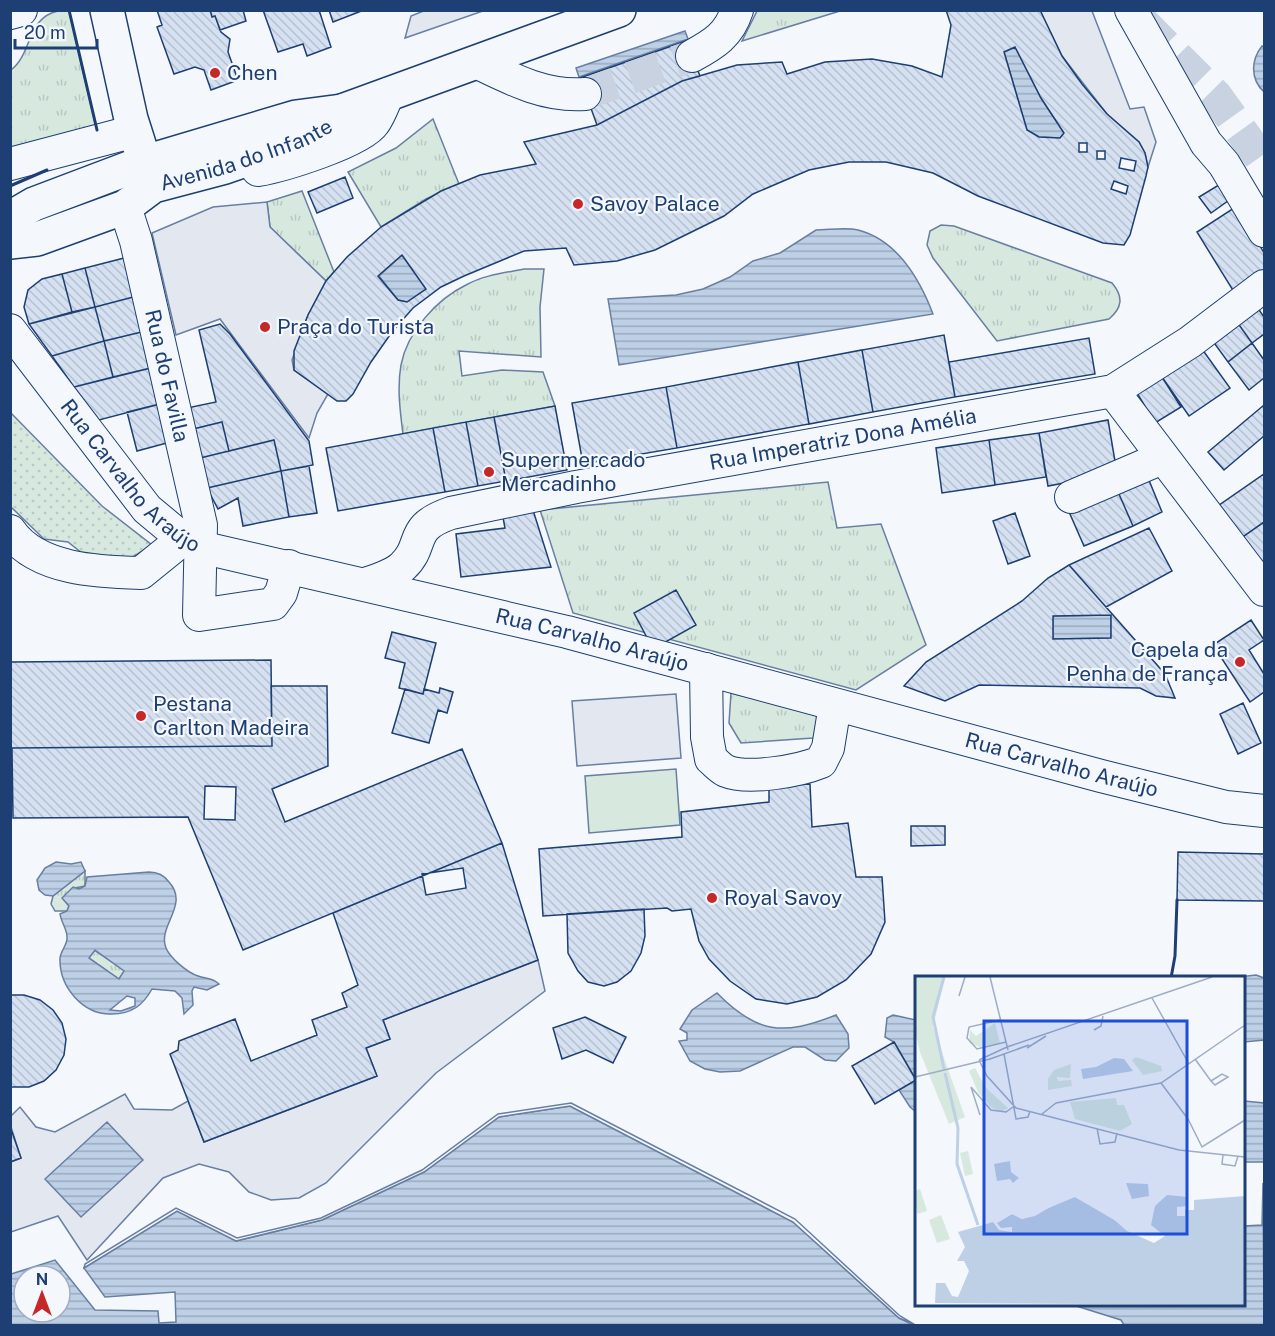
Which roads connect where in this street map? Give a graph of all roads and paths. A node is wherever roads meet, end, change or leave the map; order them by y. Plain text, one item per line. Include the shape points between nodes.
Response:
1 (21, 10) edge
2 (107, 10) edge
3 (619, 10) edge
4 (736, 10) edge
5 (1131, 10) edge
6 (10, 13) edge
7 (692, 56) tunnel mouth
8 (476, 62) junction
9 (388, 94) junction
10 (585, 94) tunnel mouth
11 (342, 111) junction
12 (135, 131) junction
13 (10, 164) edge
14 (225, 167) junction
15 (149, 174) junction
16 (125, 207) junction
17 (10, 218) edge
18 (1264, 231) edge
19 (10, 242) edge
20 (1264, 286) edge
21 (10, 330) edge
22 (1113, 391) junction
23 (1162, 458) junction
24 (1071, 497) dead end
25 (10, 531) edge
26 (191, 543) junction
27 (411, 554) junction
28 (289, 566) junction
29 (365, 585) junction
30 (1264, 590) edge
31 (440, 602) junction
32 (706, 669) junction
33 (835, 705) junction
34 (1264, 811) edge

1 - 6 street
2 - 12 main road
3 - 8 main road, Avenida do Infante
4 - 7 street via 731,28 717,42
5 - 18 street via 1208,156
8 - 9 main road, Avenida do Infante
8 - 10 street via 539,90 566,96
9 - 11 main road, Avenida do Infante
9 - 14 street via 373,125 354,137 261,170 239,172
11 - 14 main road, Avenida do Infante via 326,127 305,139
11 - 15 main road, Avenida do Infante via 296,117
12 - 13 street
12 - 15 main road
14 - 15 main road, Avenida do Infante
15 - 16 main road, Avenida do Infante
15 - 17 main road, Avenida do Infante via 34,204
16 - 19 main road, Avenida do Infante via 37,239
16 - 26 street, Rua do Favilla via 194,485 202,529
20 - 22 street, Rua Imperatriz Dona Amélia via 1190,342
21 - 26 street, Rua Carvalho Araújo via 147,509
22 - 23 street
22 - 27 street, Rua Imperatriz Dona Amélia via 451,513 423,528
23 - 24 street
23 - 30 street
25 - 26 street via 16,540 43,556 80,571 141,573
26 - 28 street, Rua Carvalho Araújo
26 - 28 street, Rua do Favilla via 199,615 273,604
27 - 29 street, Rua Imperatriz Dona Amélia via 403,566
27 - 31 street via 417,583
28 - 29 street, Rua Carvalho Araújo
29 - 31 street, Rua Carvalho Araújo
31 - 32 street, Rua Carvalho Araújo
32 - 33 street, Rua Carvalho Araújo
32 - 33 street via 711,759 726,771 775,772 820,762 828,748
33 - 34 street, Rua Carvalho Araújo via 1226,807

